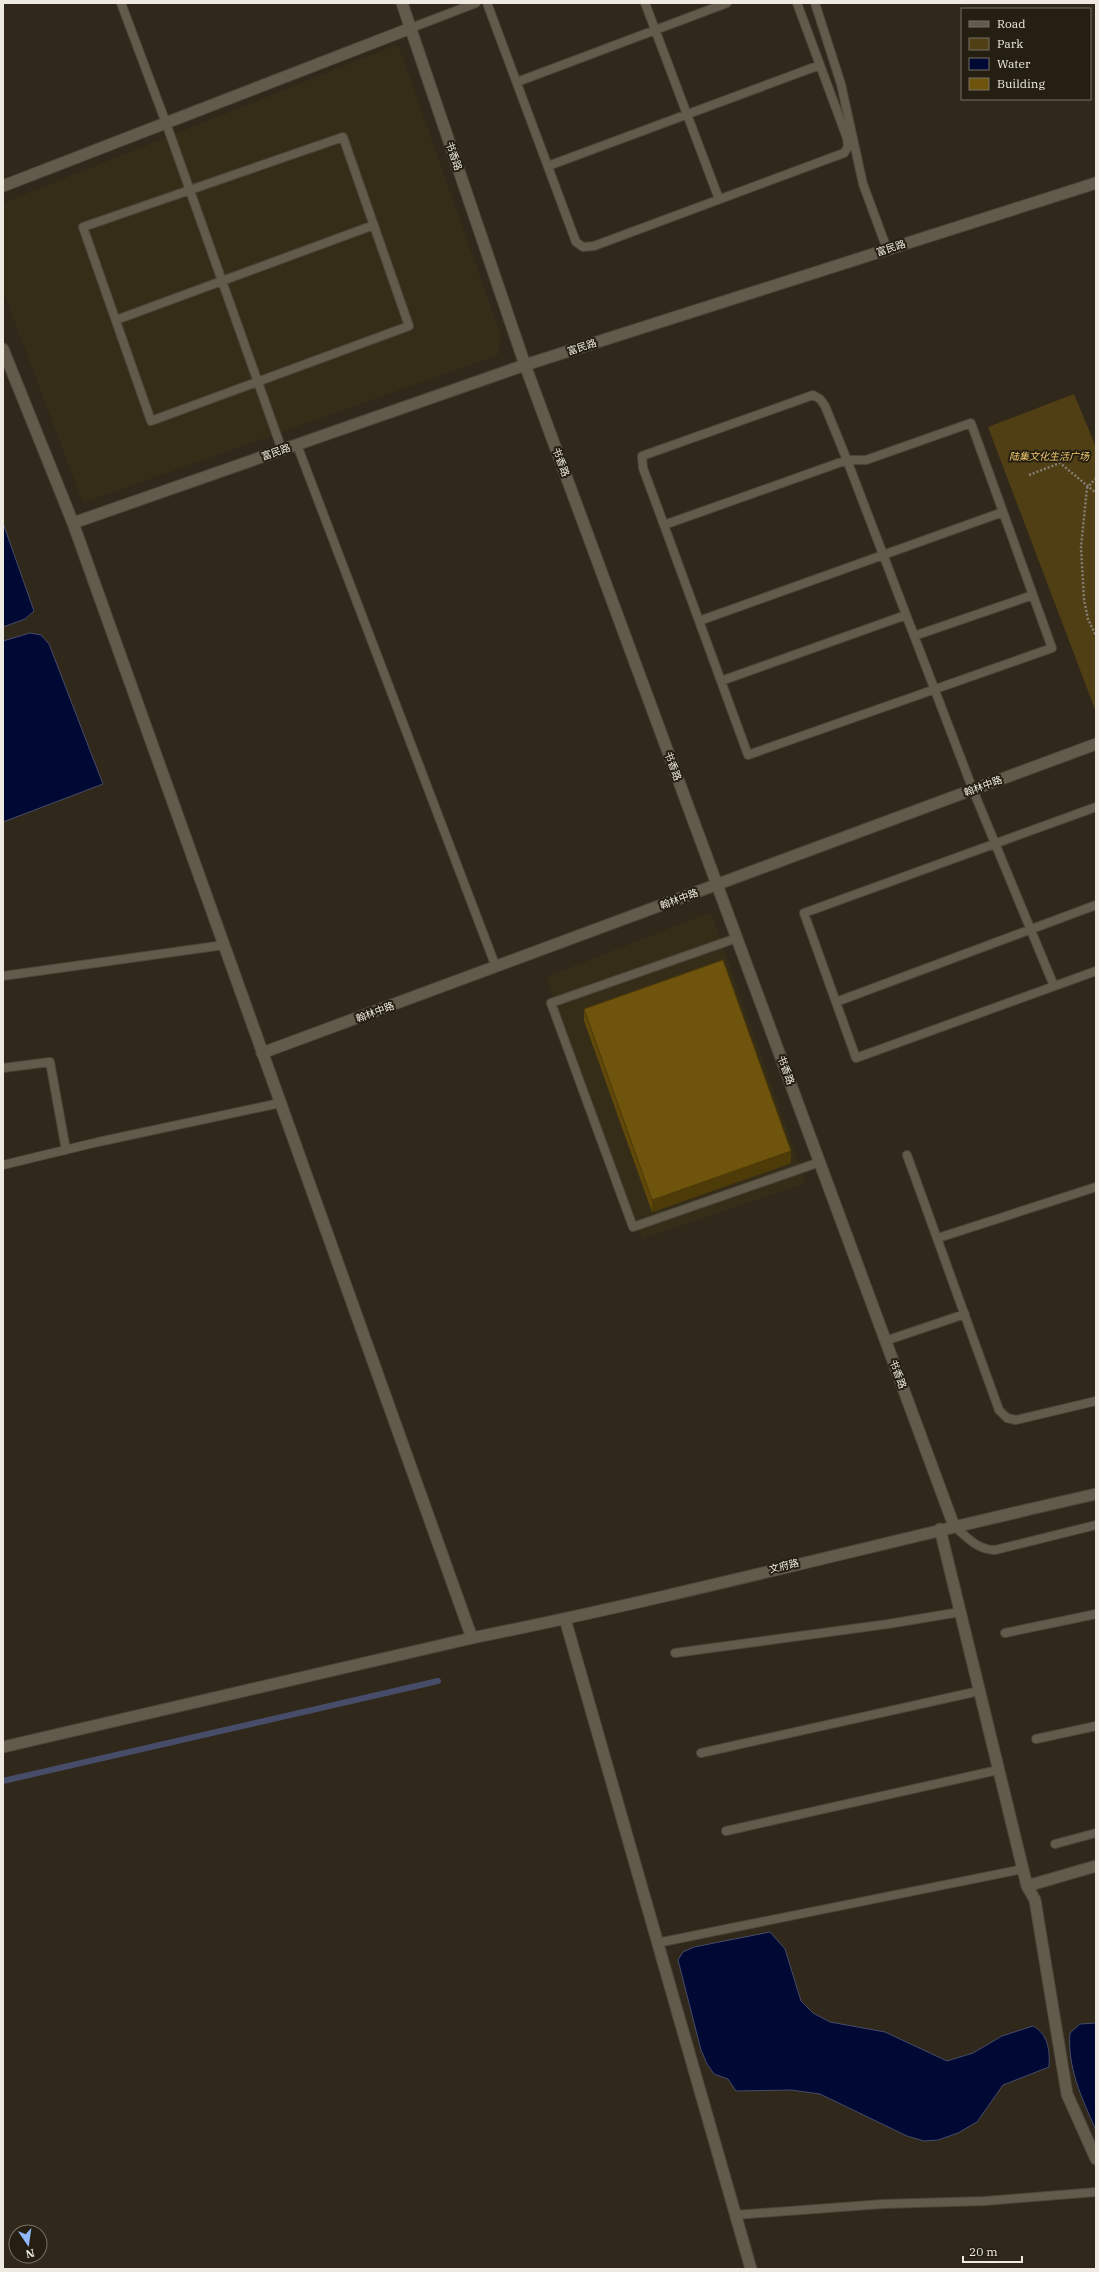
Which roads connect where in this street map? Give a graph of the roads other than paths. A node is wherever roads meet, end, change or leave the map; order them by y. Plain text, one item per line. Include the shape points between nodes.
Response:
1 (121, 3) edge
2 (402, 3) edge
3 (476, 3) edge
4 (487, 3) edge
5 (645, 3) edge
6 (727, 3) edge
7 (797, 3) edge
8 (815, 3) edge
9 (411, 28) junction
10 (655, 30) junction
11 (820, 65) junction
12 (517, 82) junction
13 (687, 114) junction
14 (166, 123) junction
15 (548, 166) junction
16 (1096, 183) edge
17 (3, 186) edge
18 (190, 190) junction
19 (719, 199) junction
20 (374, 225) junction
21 (887, 249) junction
22 (222, 281) junction
23 (116, 320) junction
24 (3, 349) edge
25 (525, 365) junction
26 (258, 382) junction
27 (297, 445) junction
28 (282, 450) junction
29 (847, 460) junction
30 (1003, 512) junction
31 (73, 523) junction
32 (664, 525) junction
33 (884, 554) junction
34 (1033, 595) junction
35 (906, 615) junction
36 (699, 621) junction
37 (914, 636) junction
38 (721, 681) junction
39 (935, 689) junction
40 (1096, 744) edge
41 (973, 790) junction
42 (1096, 807) edge
43 (995, 844) junction
44 (717, 885) junction
45 (1096, 905) edge
46 (1031, 930) junction
47 (737, 938) junction
48 (224, 945) junction
49 (496, 967) junction
50 (1096, 971) edge
51 (3, 976) edge
52 (1054, 986) junction
53 (836, 1002) junction
54 (262, 1053) junction
55 (3, 1068) edge
56 (280, 1103) junction
57 (66, 1150) junction
58 (907, 1155) dead end
59 (820, 1162) junction
60 (3, 1166) edge
61 (1096, 1187) edge
62 (938, 1238) junction
63 (965, 1314) junction
64 (886, 1341) junction
65 (1096, 1401) edge
66 (1096, 1494) edge
67 (1096, 1525) edge
68 (954, 1526) junction
69 (940, 1529) junction
70 (960, 1612) junction
71 (1096, 1614) edge
72 (565, 1619) junction
73 (1005, 1632) dead end
74 (472, 1638) junction
75 (674, 1653) dead end
76 (979, 1691) junction
77 (1096, 1726) edge
78 (1036, 1739) dead end
79 (3, 1747) edge
80 (701, 1753) dead end
81 (998, 1770) junction
82 (726, 1831) dead end
83 (1096, 1833) edge
84 (1054, 1844) dead end
85 (1096, 1866) edge
86 (1023, 1869) junction
87 (1027, 1886) junction
88 (658, 1943) junction
89 (1096, 2159) edge
90 (1096, 2192) edge
91 (735, 2214) junction
92 (751, 2269) edge

1 - 14 lane
2 - 9 street, 书香路
3 - 9 lane
4 - 12 lane
5 - 10 lane
6 - 10 lane
7 - 11 lane
8 - 21 lane via 841,84 863,184
9 - 14 street
9 - 25 street, 书香路
10 - 12 lane
10 - 13 lane
11 - 13 lane
11 - 19 lane via 847,138 848,147 844,153
12 - 15 lane
13 - 15 lane
13 - 19 lane
14 - 17 street
14 - 18 lane
15 - 19 lane via 576,242 583,247 594,246
16 - 21 street, 富民路
18 - 20 lane via 343,137
18 - 22 lane
18 - 23 lane via 83,227
20 - 22 lane
20 - 26 lane via 409,326
21 - 25 street, 富民路
22 - 23 lane
22 - 26 lane
23 - 26 lane via 151,422
24 - 31 street
25 - 27 street, 富民路
25 - 44 street, 书香路
26 - 28 lane
27 - 28 street, 富民路
27 - 49 lane
28 - 31 street, 富民路
29 - 30 lane via 866,460 971,423
29 - 32 lane
29 - 32 lane via 826,406 813,395 662,448 642,456 643,468
29 - 33 lane
30 - 33 lane
30 - 34 lane
31 - 48 street
32 - 36 lane
33 - 35 lane
33 - 36 lane
34 - 37 lane
34 - 39 lane via 1052,648
35 - 37 lane
35 - 38 lane
36 - 38 lane
37 - 39 lane
38 - 39 lane via 748,755
39 - 41 lane
40 - 41 street, 翰林中路
41 - 43 lane
41 - 44 street, 翰林中路
42 - 43 lane
43 - 46 lane
43 - 53 lane via 804,913
44 - 47 street, 书香路
44 - 49 street, 翰林中路
45 - 46 lane
46 - 52 lane
46 - 53 lane
47 - 59 street, 书香路
47 - 59 lane via 551,1003 633,1227
48 - 51 lane
48 - 54 street
49 - 54 street, 翰林中路
50 - 52 lane
52 - 53 lane via 856,1058
54 - 56 street
55 - 57 lane via 50,1062
56 - 57 lane
56 - 74 street
57 - 60 lane
58 - 62 lane
59 - 64 street, 书香路
61 - 62 lane
62 - 63 lane
63 - 64 lane
63 - 65 lane via 995,1401 1006,1418 1016,1420
64 - 68 street, 书香路
66 - 68 street, 文府路
67 - 68 lane via 995,1550 984,1550
68 - 69 street, 文府路
69 - 70 street
69 - 72 street, 文府路
70 - 75 lane
70 - 76 street
71 - 73 lane
72 - 74 street, 文府路
72 - 88 street
74 - 79 street, 文府路
76 - 80 lane
76 - 81 street
77 - 78 lane
81 - 82 lane
81 - 86 street
83 - 84 lane
85 - 87 street
86 - 87 street
86 - 88 lane
87 - 89 street via 1035,1900 1067,2094
88 - 91 street
90 - 91 lane via 985,2201 883,2204
91 - 92 street

